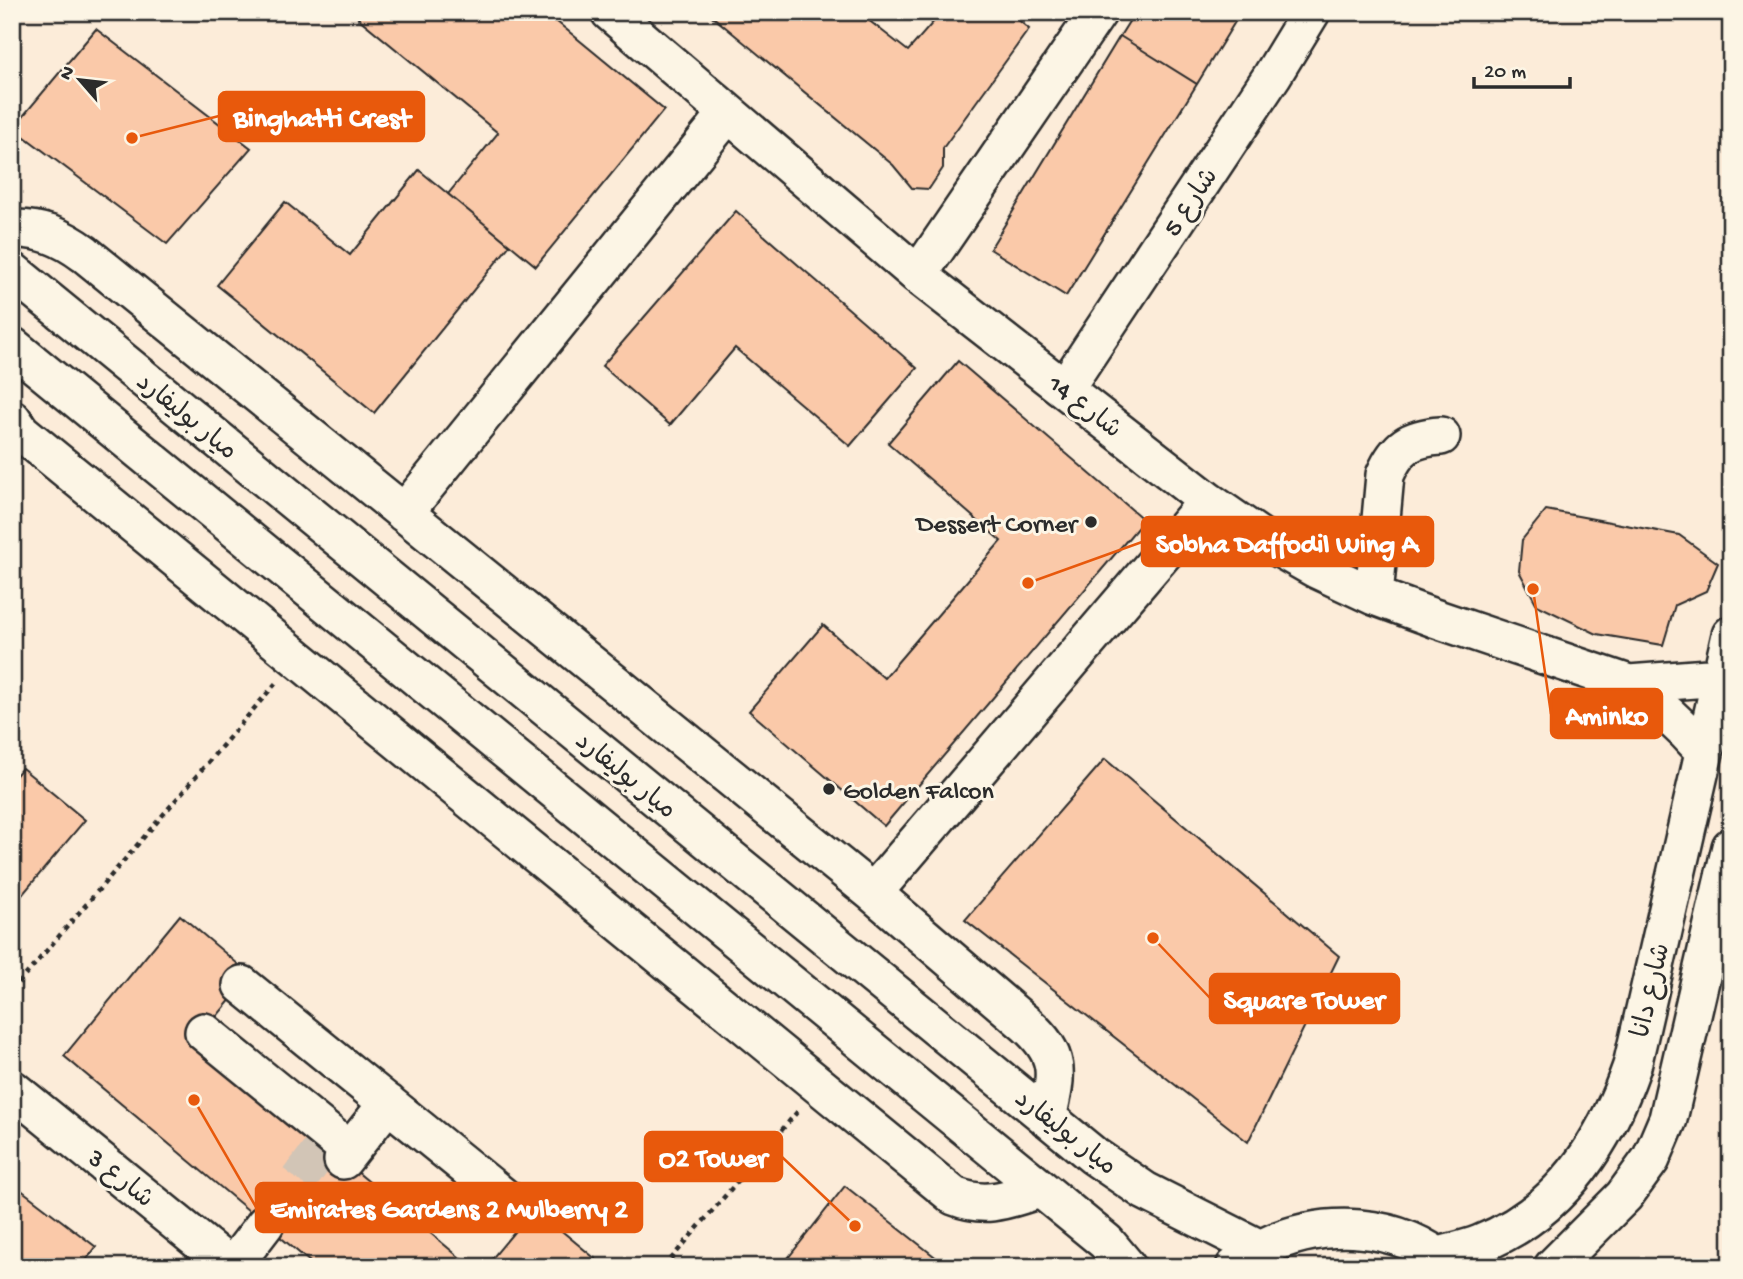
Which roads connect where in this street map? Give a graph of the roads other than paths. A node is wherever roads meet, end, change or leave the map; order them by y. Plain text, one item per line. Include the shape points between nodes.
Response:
1 (610, 12) edge
2 (1098, 12) edge
3 (1311, 12) edge
4 (729, 113) junction
5 (12, 229) edge
6 (12, 271) edge
7 (918, 275) junction
8 (12, 346) edge
9 (1065, 388) junction
10 (12, 419) edge
11 (1441, 436) dead end
12 (1208, 502) junction
13 (404, 513) junction
14 (1374, 596) junction
15 (1731, 635) edge
16 (1721, 677) junction
17 (1629, 684) junction
18 (1704, 751) junction
19 (1731, 847) edge
20 (873, 893) junction
21 (242, 985) dead end
22 (204, 1032) dead end
23 (12, 1089) edge
24 (378, 1095) junction
25 (1047, 1118) junction
26 (1040, 1189) junction
27 (507, 1200) dead end
28 (1248, 1258) edge
29 (215, 1262) edge
30 (1445, 1262) edge
31 (260, 1267) edge
32 (1127, 1267) edge
33 (1553, 1267) edge

1 - 4 street, شارع 14
2 - 7 street
3 - 9 street, شارع 5
4 - 7 street, شارع 14
4 - 13 street
5 - 13 street via 35,229 70,242
6 - 25 street, ميار بوليفارد
7 - 9 street, شارع 14
8 - 26 street
9 - 12 street, شارع 14
10 - 26 street via 22,432 954,1196 983,1204
11 - 14 street via 1423,437 1406,445 1385,475
12 - 14 street, شارع 14 via 1316,569
12 - 20 street
13 - 20 street
14 - 17 street, شارع 14
15 - 16 street, شارع دانا
16 - 17 street, شارع 14
16 - 18 street, شارع دانا
17 - 18 street, شارع 14 via 1657,703
18 - 30 street, شارع دانا via 1632,1066 1619,1103 1580,1169 1553,1198 1519,1225
19 - 33 street, شارع دانا via 1664,1129 1651,1159 1624,1196
20 - 25 street via 1043,1038 1053,1058 1056,1080
21 - 24 street
22 - 24 street via 337,1148
23 - 29 street, شارع 3
24 - 27 street
25 - 28 street, ميار بوليفارد via 1094,1156
26 - 32 street via 1106,1242
28 - 30 street via 1295,1235 1332,1228 1370,1229 1406,1239
29 - 31 street via 273,1231

